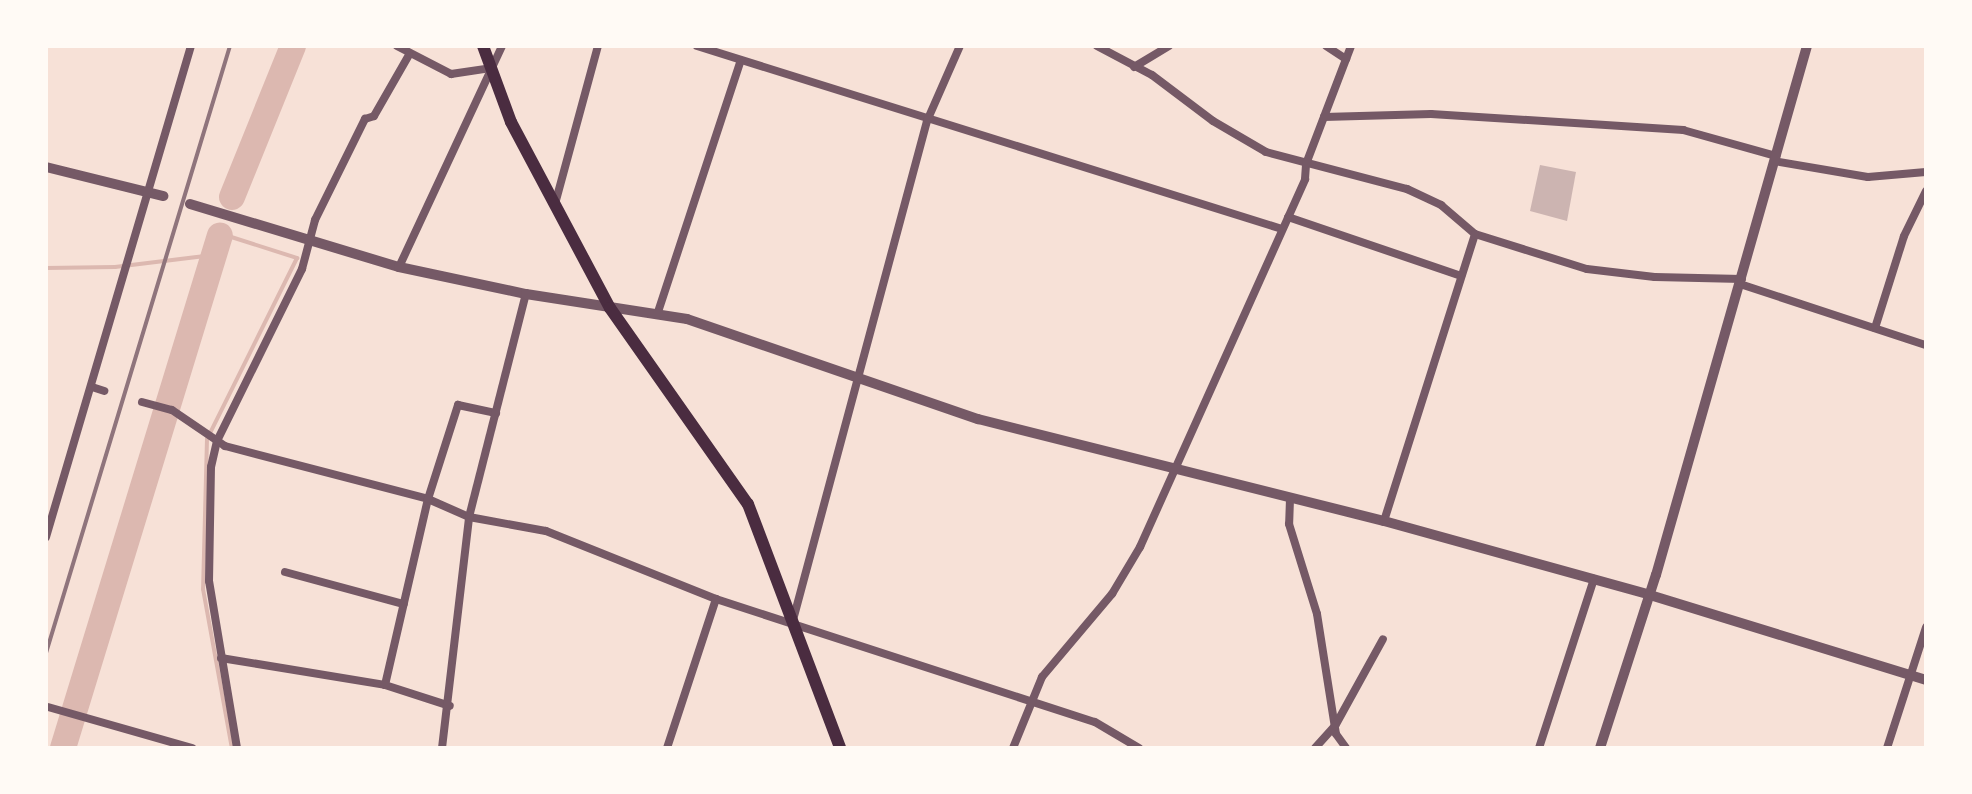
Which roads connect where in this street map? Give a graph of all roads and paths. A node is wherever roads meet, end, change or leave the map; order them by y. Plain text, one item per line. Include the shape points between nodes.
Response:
1 (191, 46) edge
2 (397, 46) edge
3 (483, 46) edge
4 (502, 46) edge
5 (598, 46) edge
6 (697, 46) edge
7 (960, 46) edge
8 (1097, 46) edge
9 (1169, 46) edge
10 (1326, 46) edge
11 (1351, 46) edge
12 (1807, 46) edge
13 (409, 55) junction
14 (1346, 59) junction
15 (741, 60) junction
16 (1134, 67) junction
17 (491, 68) junction
18 (1324, 117) junction
19 (927, 121) junction
20 (1775, 158) junction
21 (1306, 164) junction
22 (46, 167) edge
23 (1923, 170) edge
24 (1926, 191) edge
25 (149, 193) junction
26 (163, 196) dead end
27 (190, 204) dead end
28 (555, 205) junction
29 (1288, 217) junction
30 (1282, 229) junction
31 (1475, 234) junction
32 (310, 242) junction
33 (399, 267) junction
34 (1461, 276) junction
35 (1741, 282) junction
36 (526, 294) junction
37 (610, 308) junction
38 (657, 315) junction
39 (1875, 328) junction
40 (1926, 345) edge
41 (856, 375) junction
42 (92, 387) junction
43 (104, 391) dead end
44 (142, 402) dead end
45 (496, 413) junction
46 (217, 441) junction
47 (1175, 471) junction
48 (428, 499) junction
49 (1290, 499) junction
50 (469, 517) junction
51 (1384, 521) junction
52 (46, 537) edge
53 (285, 572) dead end
54 (1594, 579) junction
55 (1650, 595) junction
56 (716, 599) junction
57 (404, 604) junction
58 (792, 621) junction
59 (1926, 627) edge
60 (1383, 639) dead end
61 (221, 658) junction
62 (1910, 675) junction
63 (1926, 680) edge
64 (385, 685) junction
65 (1028, 702) junction
66 (450, 706) junction
67 (48, 707) edge
68 (1335, 726) junction
69 (192, 748) edge
70 (237, 748) edge
71 (442, 748) edge
72 (667, 748) edge
73 (840, 748) edge
74 (1013, 748) edge
75 (1139, 748) edge
76 (1315, 748) edge
77 (1346, 748) edge
78 (1539, 748) edge
79 (1600, 748) edge
80 (1887, 748) edge

1 - 25 street
2 - 13 street
3 - 17 main road
4 - 17 street
5 - 28 street
6 - 15 street
7 - 19 street
8 - 16 street
9 - 16 street
10 - 14 street
11 - 14 street
12 - 20 street
13 - 17 street via 451,74
13 - 32 street via 374,116 365,119 315,220
14 - 18 street
15 - 19 street
15 - 38 street
16 - 21 street via 1233,134
17 - 28 main road via 511,122
17 - 33 street
18 - 20 street via 1431,114 1683,130
18 - 21 street
19 - 30 street
19 - 41 street
20 - 23 street via 1868,177
20 - 35 street
21 - 29 street
21 - 31 street via 1407,189 1441,205
22 - 25 street
24 - 39 street via 1904,236
25 - 26 street
25 - 42 street
27 - 32 street
28 - 37 main road
29 - 30 street
29 - 34 street
30 - 47 street
31 - 34 street
31 - 35 street via 1587,269
32 - 33 street
32 - 46 street
33 - 36 street
34 - 51 street
35 - 39 street
35 - 55 street
36 - 37 street
36 - 45 street
37 - 38 street
37 - 58 main road via 748,504
38 - 41 street via 762,341
39 - 40 street
41 - 47 street via 978,419
41 - 58 street
42 - 43 street
42 - 52 street
44 - 46 street via 172,410
45 - 48 street via 458,405
45 - 50 street
46 - 48 street
46 - 61 street via 211,467 209,581
47 - 49 street
47 - 65 street via 1112,594
48 - 50 street
48 - 57 street
49 - 51 street
49 - 68 street via 1289,524 1317,614
50 - 56 street via 546,531
50 - 66 street
51 - 54 street
53 - 57 street
54 - 55 street
54 - 78 street
55 - 62 street
55 - 79 street
56 - 58 street
56 - 72 street
57 - 64 street
58 - 65 street
58 - 73 main road
59 - 62 street
60 - 68 street
61 - 64 street
61 - 70 street
62 - 63 street
62 - 80 street
64 - 66 street
65 - 74 street
65 - 75 street via 1095,722
66 - 71 street
67 - 69 street
68 - 76 street
68 - 77 street

